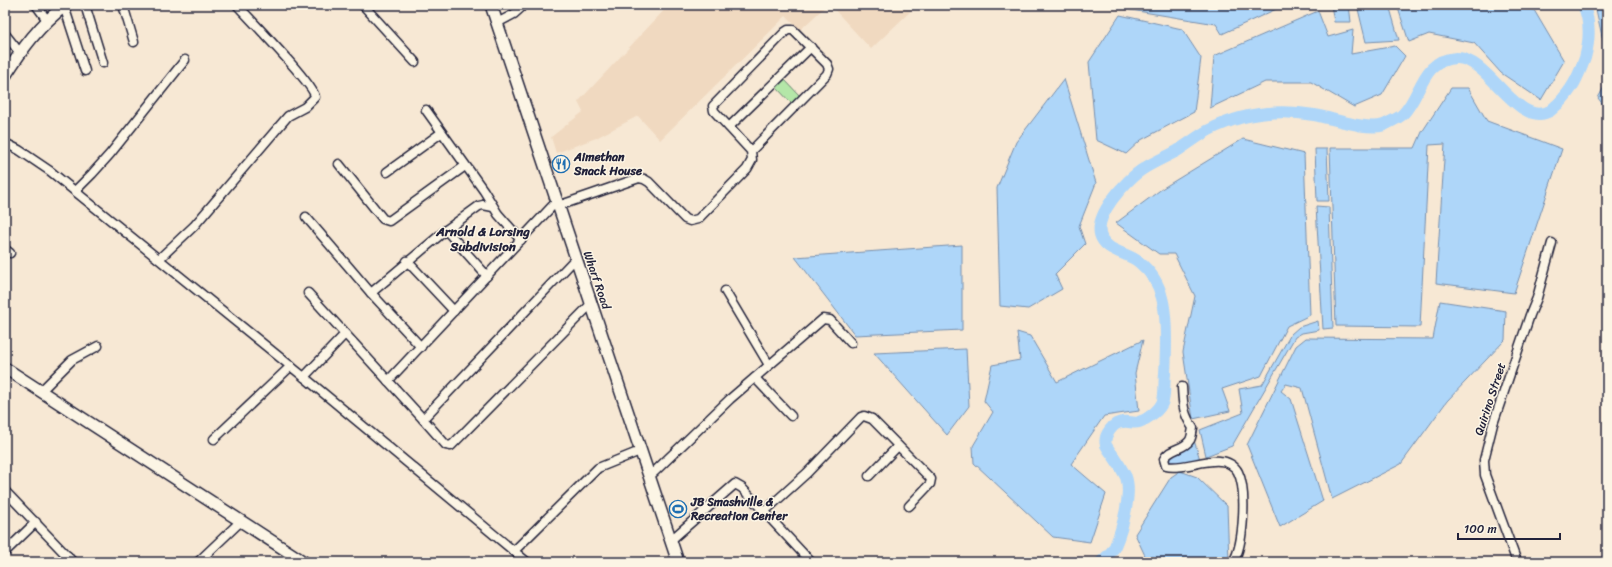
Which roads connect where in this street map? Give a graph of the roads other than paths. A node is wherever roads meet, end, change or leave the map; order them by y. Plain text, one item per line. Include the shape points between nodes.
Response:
1 (36, 5) edge
2 (85, 5) edge
3 (123, 5) edge
4 (237, 5) edge
5 (363, 5) edge
6 (492, 5) edge
7 (524, 5) edge
8 (65, 6) edge
9 (47, 20) junction
10 (497, 22) junction
11 (5, 34) edge
12 (134, 42) dead end
13 (811, 47) junction
14 (20, 53) junction
15 (185, 60) dead end
16 (415, 62) dead end
17 (103, 63) dead end
18 (85, 71) dead end
19 (5, 76) edge
20 (426, 110) dead end
21 (729, 127) junction
22 (441, 133) junction
23 (5, 143) edge
24 (751, 151) junction
25 (339, 164) dead end
26 (465, 166) junction
27 (387, 172) dead end
28 (75, 191) junction
29 (558, 204) junction
30 (493, 206) junction
31 (306, 217) dead end
32 (446, 230) junction
33 (521, 240) junction
34 (1552, 243) dead end
35 (576, 258) junction
36 (159, 259) junction
37 (407, 262) junction
38 (487, 276) junction
39 (724, 291) dead end
40 (308, 293) dead end
41 (371, 293) junction
42 (591, 304) junction
43 (454, 311) junction
44 (345, 334) junction
45 (851, 343) dead end
46 (98, 346) dead end
47 (421, 347) junction
48 (769, 365) junction
49 (292, 366) junction
50 (5, 368) edge
51 (304, 377) junction
52 (755, 378) junction
53 (388, 381) junction
54 (1182, 387) dead end
55 (41, 391) junction
56 (791, 416) dead end
57 (423, 418) junction
58 (214, 439) dead end
59 (898, 446) junction
60 (640, 451) junction
61 (869, 476) dead end
62 (649, 477) junction
63 (5, 491) edge
64 (909, 506) dead end
65 (764, 511) junction
66 (241, 521) junction
67 (36, 522) junction
68 (671, 540) junction
69 (515, 550) junction
70 (5, 552) edge
71 (71, 559) edge
72 (61, 562) edge
73 (198, 562) edge
74 (304, 562) edge
75 (527, 562) edge
76 (678, 562) edge
77 (811, 562) edge
78 (1233, 562) edge
79 (1517, 562) edge

1 - 9 street
2 - 17 street
3 - 12 street
4 - 36 street via 302,76 315,97 305,107 288,116 194,226
5 - 16 street
6 - 10 main road, Wharf Road
7 - 10 street via 514,14
8 - 9 main road
8 - 18 street
9 - 14 main road
10 - 29 main road, Wharf Road
11 - 14 street
13 - 21 street
13 - 21 street via 793,30 785,32 713,106 714,112
13 - 24 street via 829,66 829,71
14 - 19 main road
15 - 28 street via 110,154
20 - 22 street
21 - 24 street
22 - 26 street
22 - 27 street
23 - 28 street via 37,161
24 - 29 street via 752,160 747,169 694,221 685,219 649,182 639,178
25 - 26 street via 383,219 389,221
26 - 30 street
28 - 36 street
29 - 33 street
29 - 35 main road, Wharf Road
30 - 32 street via 479,206
30 - 33 street
31 - 41 street
32 - 37 street
32 - 38 street
33 - 38 street
34 - 79 street, Quirino Street via 1537,298 1493,424 1484,460 1485,475
35 - 42 main road, Wharf Road
35 - 57 street
36 - 49 street
37 - 41 street
37 - 43 street
38 - 43 street
39 - 48 street
40 - 44 street
41 - 47 street
42 - 57 street via 451,446 446,445
42 - 60 main road, Wharf Road
43 - 47 street
44 - 51 street
44 - 53 street
45 - 48 street via 830,320 823,319
46 - 55 street via 72,360
47 - 53 street
48 - 52 street
49 - 51 street
49 - 58 street
50 - 55 main road
51 - 69 street
52 - 56 street
52 - 62 street
53 - 57 street
54 - 78 street via 1184,411 1193,428 1189,441 1183,447 1166,455 1166,466 1173,468 1220,460 1238,471 1244,519 1239,548
55 - 66 main road
59 - 61 street
59 - 64 street via 930,479 930,484
59 - 65 street via 872,419 867,416 861,417 807,473
60 - 62 main road, Wharf Road
60 - 69 street via 598,468
62 - 68 main road, Wharf Road
63 - 67 street
65 - 68 street via 735,484
65 - 77 street
66 - 73 street
66 - 74 main road
67 - 70 street
67 - 71 street
68 - 76 main road, Wharf Road
69 - 75 street
71 - 72 street

